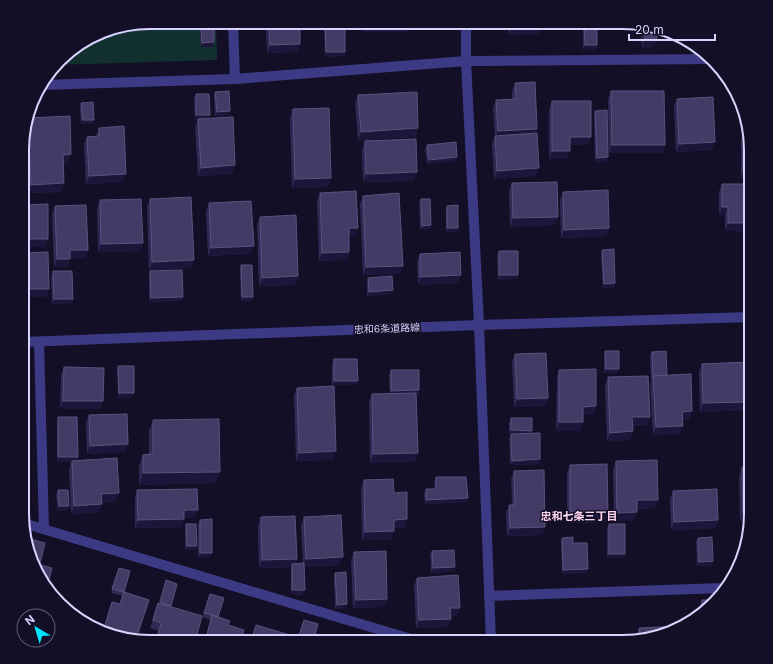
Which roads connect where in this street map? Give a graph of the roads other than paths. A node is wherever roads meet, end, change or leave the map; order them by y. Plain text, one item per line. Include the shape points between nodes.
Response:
1 (233, 29) edge
2 (466, 29) edge
3 (703, 59) edge
4 (466, 61) junction
5 (235, 79) junction
6 (48, 85) edge
7 (744, 317) edge
8 (480, 325) junction
9 (29, 342) edge
10 (39, 342) junction
11 (29, 526) edge
12 (44, 529) junction
13 (718, 588) edge
14 (489, 596) junction
15 (398, 635) edge
16 (491, 635) edge

1 - 5 street
2 - 4 street
3 - 4 street
4 - 5 street
4 - 8 street
5 - 6 street
7 - 8 street, 忠和6条道路線
8 - 10 street, 忠和6条道路線
8 - 14 street
9 - 10 street, 忠和6条道路線
10 - 12 street
11 - 12 street
12 - 15 street
13 - 14 street
14 - 16 street

